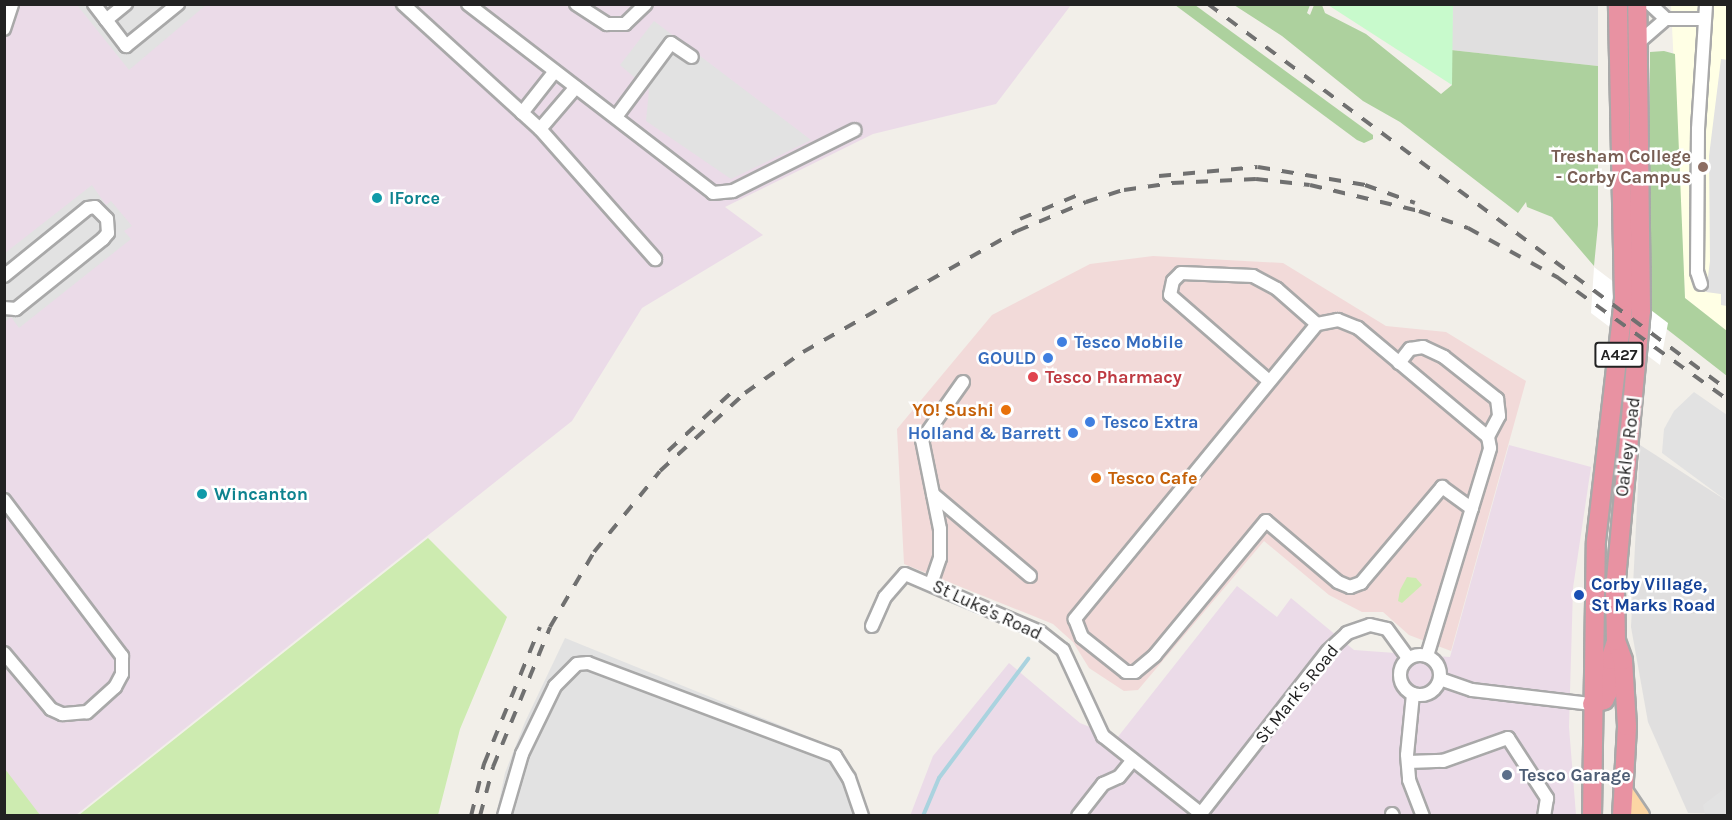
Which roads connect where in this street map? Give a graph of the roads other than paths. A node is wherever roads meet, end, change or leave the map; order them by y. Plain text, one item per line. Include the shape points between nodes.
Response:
1 (12, 4) edge
2 (94, 4) edge
3 (126, 4) edge
4 (178, 4) edge
5 (403, 4) edge
6 (468, 4) edge
7 (576, 4) edge
8 (646, 4) edge
9 (1618, 4) edge
10 (1637, 4) edge
11 (1650, 4) edge
12 (1706, 4) edge
13 (1666, 19) junction
14 (1705, 19) junction
15 (106, 20) junction
16 (4, 29) edge
17 (1638, 43) junction
18 (692, 57) dead end
19 (555, 71) junction
20 (576, 87) junction
21 (522, 113) junction
22 (616, 117) junction
23 (540, 129) junction
24 (855, 130) dead end
25 (655, 259) dead end
26 (4, 276) edge
27 (1701, 284) dead end
28 (4, 308) edge
29 (1317, 324) junction
30 (1399, 363) junction
31 (1269, 381) junction
32 (963, 382) dead end
33 (1488, 437) junction
34 (933, 494) junction
35 (4, 500) edge
36 (1472, 509) junction
37 (1029, 576) dead end
38 (931, 584) junction
39 (872, 626) dead end
40 (1616, 641) junction
41 (4, 653) edge
42 (1428, 656) junction
43 (1408, 658) junction
44 (1440, 679) junction
45 (1413, 694) junction
46 (1592, 704) junction
47 (1627, 726) junction
48 (1133, 760) junction
49 (1408, 762) junction
50 (1624, 792) junction
51 (1199, 814) edge
52 (504, 816) edge
53 (862, 816) edge
54 (1078, 816) edge
55 (1423, 816) edge
56 (1544, 816) edge
57 (1592, 816) edge
58 (1623, 816) edge
59 (1641, 816) edge

1 - 16 street
2 - 15 street
3 - 15 street
4 - 15 street via 126,46
5 - 21 street
6 - 19 street
7 - 8 street via 607,24 625,24
9 - 46 highway, Oakley Road / A427 via 1624,298 1596,541
10 - 17 highway, Oakley Road / A427
11 - 13 street
12 - 14 street
13 - 14 street
13 - 17 street
14 - 27 street via 1698,129 1697,272
17 - 40 highway, Oakley Road / A427 via 1641,311 1617,552
18 - 22 street via 671,43
19 - 20 street
19 - 21 street
20 - 22 street
20 - 23 street
21 - 23 street
22 - 24 street via 713,194 733,191
23 - 25 street
26 - 28 street via 88,208 95,207 107,219 108,232 103,239 25,303 16,309
29 - 30 street via 1338,320 1358,328
29 - 31 street
29 - 31 street via 1277,289 1253,276 1181,273 1173,281 1170,296
30 - 33 street
30 - 33 street via 1410,349 1423,346 1444,357 1497,399 1499,416
31 - 36 street via 1079,609 1075,618 1082,637 1126,672 1144,668 1266,521 1338,582 1350,587 1361,583 1442,487
32 - 34 street via 922,440
33 - 36 street via 1490,448
34 - 37 street
34 - 38 street via 940,529 940,558
35 - 41 street via 122,656 122,674 116,687 87,712 62,714 51,709
36 - 42 street
38 - 39 street, St Luke's Road via 905,574 889,592
38 - 48 street, St Luke's Road via 1040,632 1063,650 1103,736
40 - 46 highway via 1608,692 1604,700
40 - 47 highway, Oakley Road / A427 via 1623,660
42 - 43 street
42 - 44 street via 1439,668
43 - 45 street via 1399,674 1403,687
43 - 51 street, St Mark's Road via 1387,629 1370,624 1347,633 1328,651
44 - 45 street via 1432,691
44 - 46 street via 1472,690
45 - 49 street
46 - 47 highway via 1610,710
46 - 57 highway, Oakley Road / A427
47 - 50 highway, Oakley Road / A427
48 - 51 street, St Luke's Road
48 - 54 street via 1119,777 1103,784
49 - 55 street via 1409,780
49 - 56 street via 1443,761 1508,738 1547,798
50 - 58 highway, Oakley Road / A427
50 - 59 main road
52 - 53 street via 522,754 555,686 577,664 588,663 835,756 849,778

